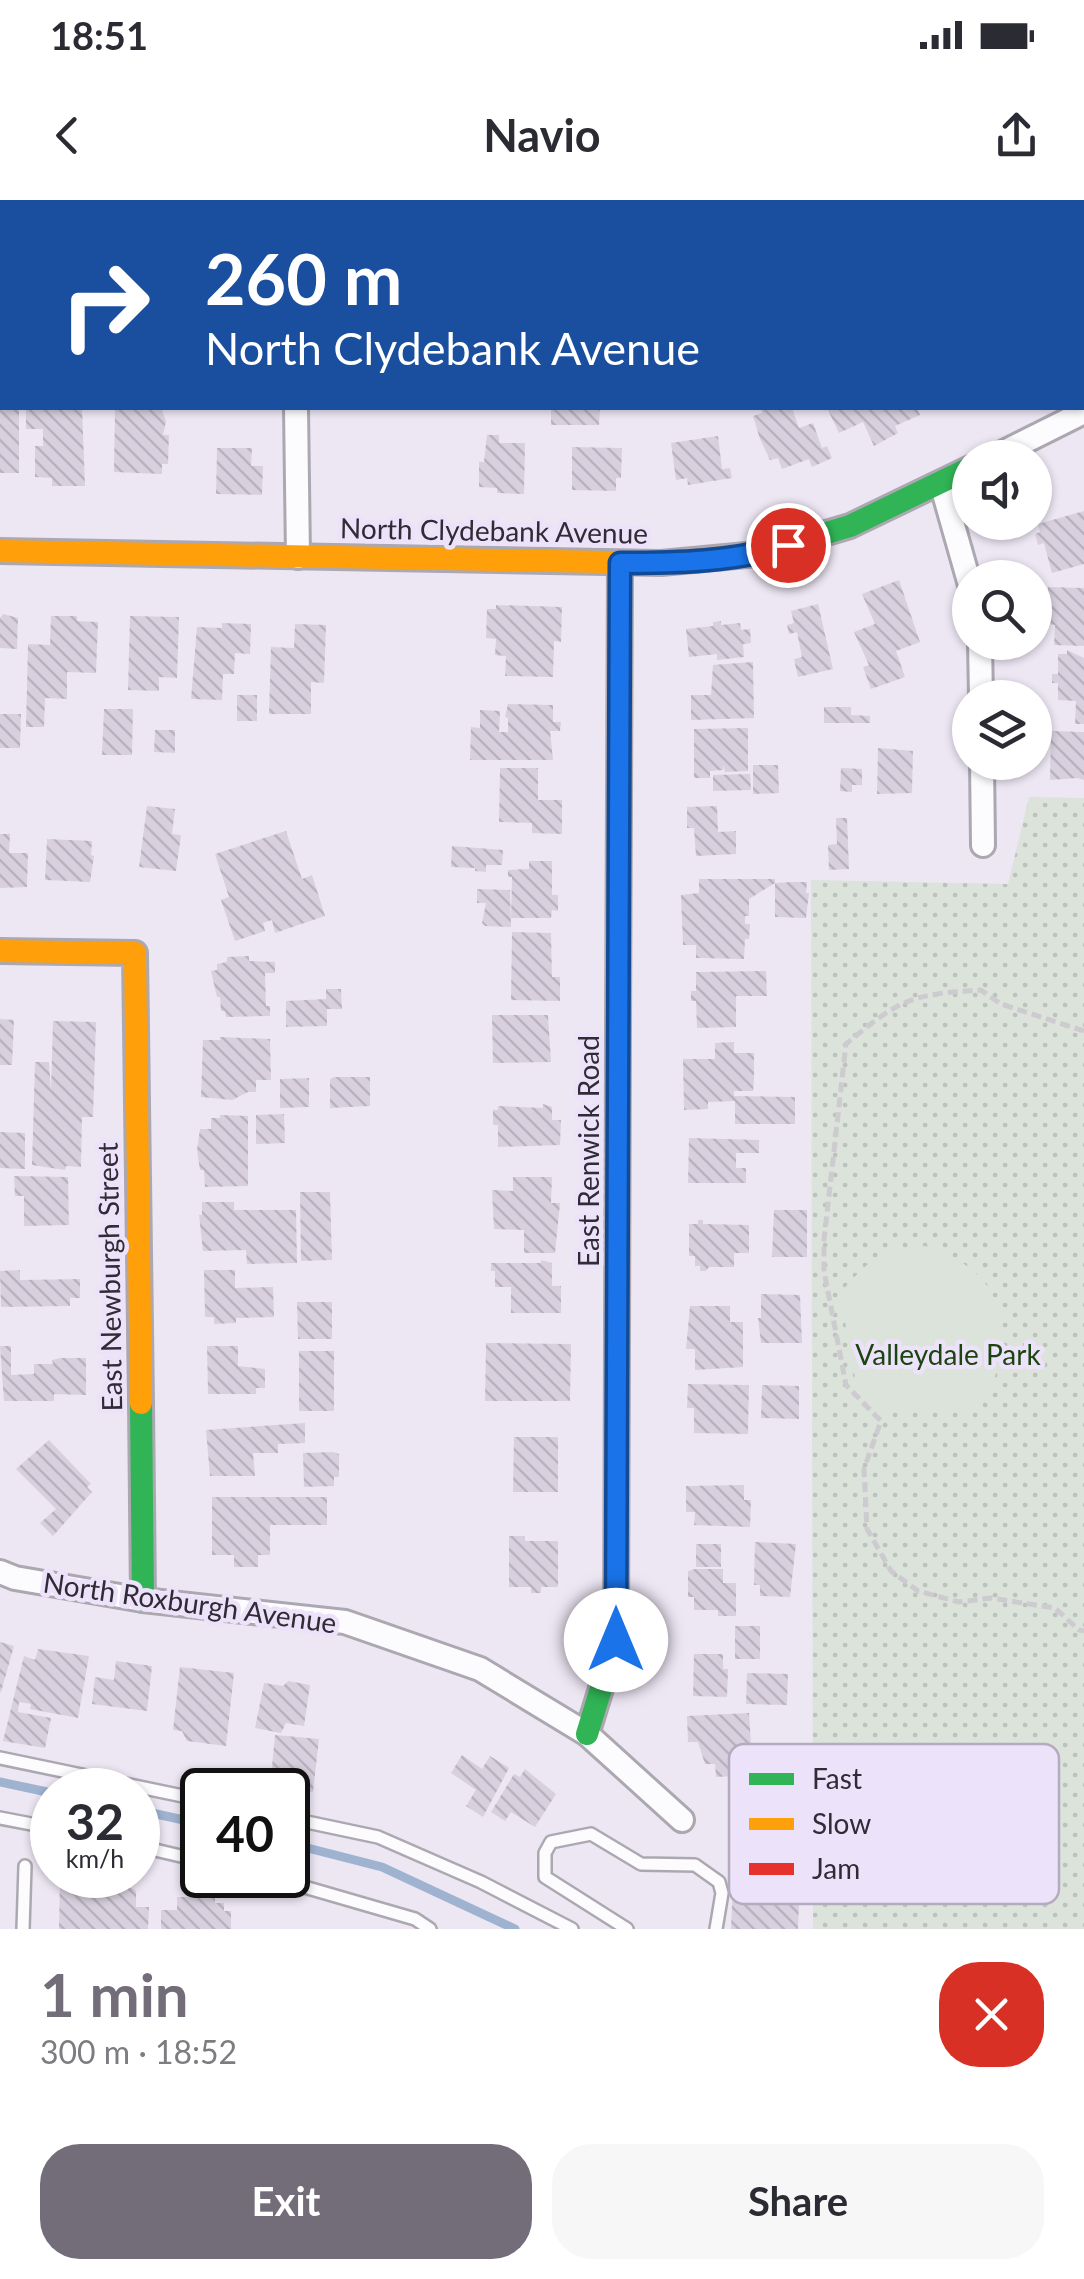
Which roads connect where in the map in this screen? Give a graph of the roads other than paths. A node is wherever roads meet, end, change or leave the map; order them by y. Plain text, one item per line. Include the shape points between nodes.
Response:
1 (296, 410) edge
2 (1084, 412) edge
3 (1028, 440) edge
4 (952, 477) edge
5 (941, 483) junction
6 (0, 551) edge
7 (298, 557) junction
8 (963, 560) edge
9 (620, 563) junction
10 (982, 780) edge
11 (983, 844) dead end
12 (0, 951) edge
13 (0, 1572) edge
14 (143, 1600) junction
15 (587, 1734) junction
16 (0, 1758) edge
17 (180, 1795) edge
18 (0, 1818) edge
19 (682, 1820) dead end
20 (310, 1823) edge
21 (30, 1824) edge
22 (25, 1866) dead end
23 (310, 1888) edge
24 (24, 1929) edge
25 (430, 1929) edge
26 (572, 1929) edge
27 (626, 1929) edge
28 (716, 1929) edge

1 - 7 street
2 - 3 street
4 - 5 street, North Clydebank Avenue
5 - 8 street
5 - 9 street, North Clydebank Avenue via 850,526 757,554
6 - 7 street, North Clydebank Avenue
7 - 9 street, North Clydebank Avenue
9 - 15 street, East Renwick Road via 616,1640
10 - 11 street
12 - 14 street, East Newburgh Street via 136,953
13 - 14 street, North Roxburgh Avenue
14 - 15 street, North Roxburgh Avenue via 345,1622 480,1669
15 - 19 street, North Roxburgh Avenue
16 - 17 lane
18 - 21 lane
20 - 26 lane via 378,1837
22 - 24 lane
23 - 25 lane via 415,1918
27 - 28 lane via 545,1877 551,1842 591,1834 641,1864 695,1865 719,1882

